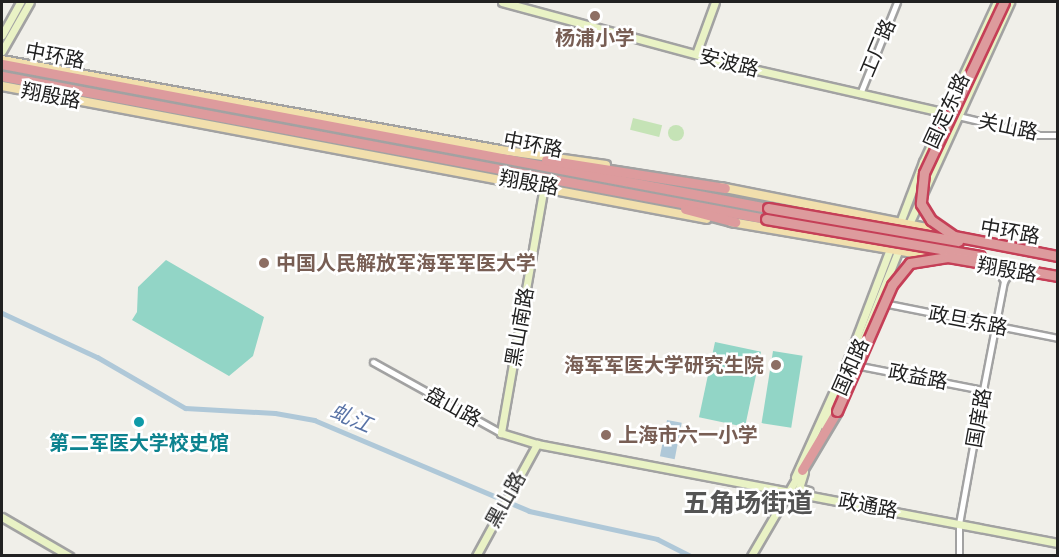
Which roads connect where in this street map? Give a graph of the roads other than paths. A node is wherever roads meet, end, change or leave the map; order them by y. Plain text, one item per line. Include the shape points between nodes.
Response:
1 (20, 2) edge
2 (30, 2) edge
3 (502, 2) edge
4 (715, 2) edge
5 (897, 2) edge
6 (997, 2) edge
7 (1004, 2) edge
8 (1010, 2) edge
9 (2, 35) edge
10 (2, 51) edge
11 (696, 54) junction
12 (2, 62) edge
13 (2, 76) edge
14 (2, 86) edge
15 (860, 94) junction
16 (946, 113) junction
17 (958, 117) junction
18 (1058, 135) edge
19 (494, 156) junction
20 (544, 186) junction
21 (595, 186) junction
22 (725, 188) junction
23 (735, 222) junction
24 (904, 226) junction
25 (896, 250) junction
26 (1058, 256) edge
27 (995, 268) junction
28 (1058, 270) edge
29 (1011, 271) junction
30 (1058, 277) edge
31 (1004, 281) junction
32 (878, 302) junction
33 (996, 327) junction
34 (1058, 338) edge
35 (373, 362) dead end
36 (853, 364) junction
37 (983, 390) junction
38 (501, 433) junction
39 (537, 444) junction
40 (814, 456) junction
41 (802, 470) junction
42 (794, 479) junction
43 (787, 491) junction
44 (848, 502) junction
45 (2, 517) edge
46 (959, 524) junction
47 (1058, 543) edge
48 (69, 555) edge
49 (478, 555) edge
50 (751, 555) edge
51 (959, 555) edge

1 - 9 street
2 - 10 street
3 - 11 street, 安波路
4 - 11 street
5 - 15 street, 工厂路
6 - 16 street, 国定东路
7 - 26 highway, bridge via 924,173 921,204 930,220 954,236
8 - 17 street, 国定东路
11 - 15 street, 安波路
12 - 19 highway, 中环路
12 - 22 main road, 翔殷路
13 - 21 highway, 中环路
14 - 20 main road, 翔殷路
15 - 16 street, 安波路
16 - 17 street, 安波路
16 - 24 street, 国定东路
17 - 18 street, 关山路 via 1038,135
17 - 24 street, 国定东路
19 - 22 highway via 561,162
19 - 26 highway, 中环路, bridge via 768,208
20 - 23 main road, 翔殷路
20 - 38 street, 黑山南路
21 - 23 highway
21 - 28 highway, 中环路, bridge
22 - 24 main road, 翔殷路
23 - 25 main road, 翔殷路
24 - 25 street
24 - 26 main road, 翔殷路
25 - 27 main road, 翔殷路
25 - 32 street, 国和路
25 - 42 street, 国和路
27 - 29 main road, 翔殷路
27 - 31 street
29 - 30 main road, 翔殷路
29 - 31 street, 国庠路
30 - 40 highway, bridge via 948,257 910,263 892,285
31 - 33 street, 国庠路
32 - 33 street, 政旦东路
32 - 36 street, 国和路
33 - 34 street, 政旦东路
33 - 37 street, 国庠路
35 - 38 street, 盘山路
36 - 37 street, 政益路
36 - 41 street, 国和路
37 - 46 street, 国庠路
38 - 39 street, 盘山路
39 - 43 street, 政通路
39 - 49 street, 黑山路
40 - 41 highway
40 - 44 street via 799,488
41 - 42 street, 国和路
42 - 43 street, 国和路
43 - 44 street, 政通路
43 - 50 street, 国和路
44 - 46 street, 政通路
45 - 48 street
46 - 47 street, 政通路
46 - 51 street, 国庠路

